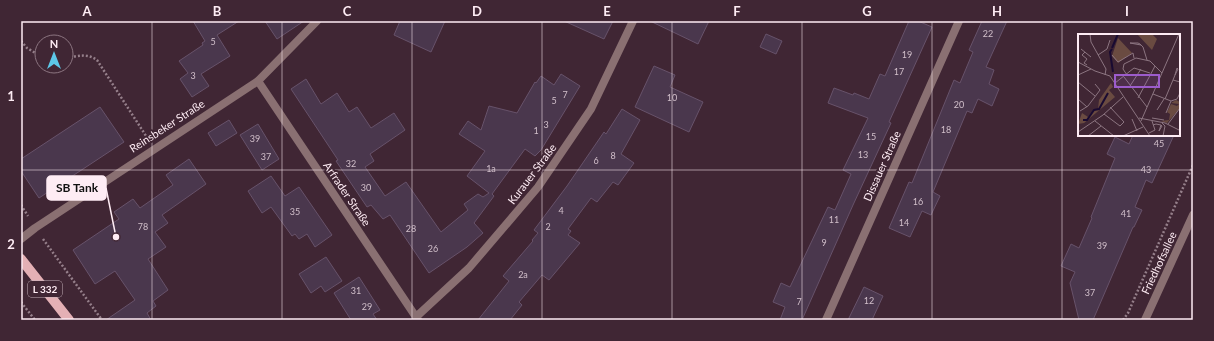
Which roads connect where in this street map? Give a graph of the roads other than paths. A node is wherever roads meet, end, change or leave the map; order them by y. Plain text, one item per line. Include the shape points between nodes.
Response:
1 (317, 21) edge
2 (634, 21) edge
3 (959, 21) edge
4 (258, 81) junction
5 (1193, 215) edge
6 (21, 240) edge
7 (21, 259) edge
8 (417, 318) edge
9 (69, 320) edge
10 (826, 320) edge
11 (1145, 320) edge

1 - 4 street, Reinsbeker Straße
2 - 8 street, Kurauer Straße via 592,110 538,187 469,268
3 - 10 street, Dissauer Straße
4 - 6 street, Reinsbeker Straße via 154,148
4 - 8 street, Arfrader Straße
5 - 11 street, Friedhofsallee
7 - 9 main road, L 332

